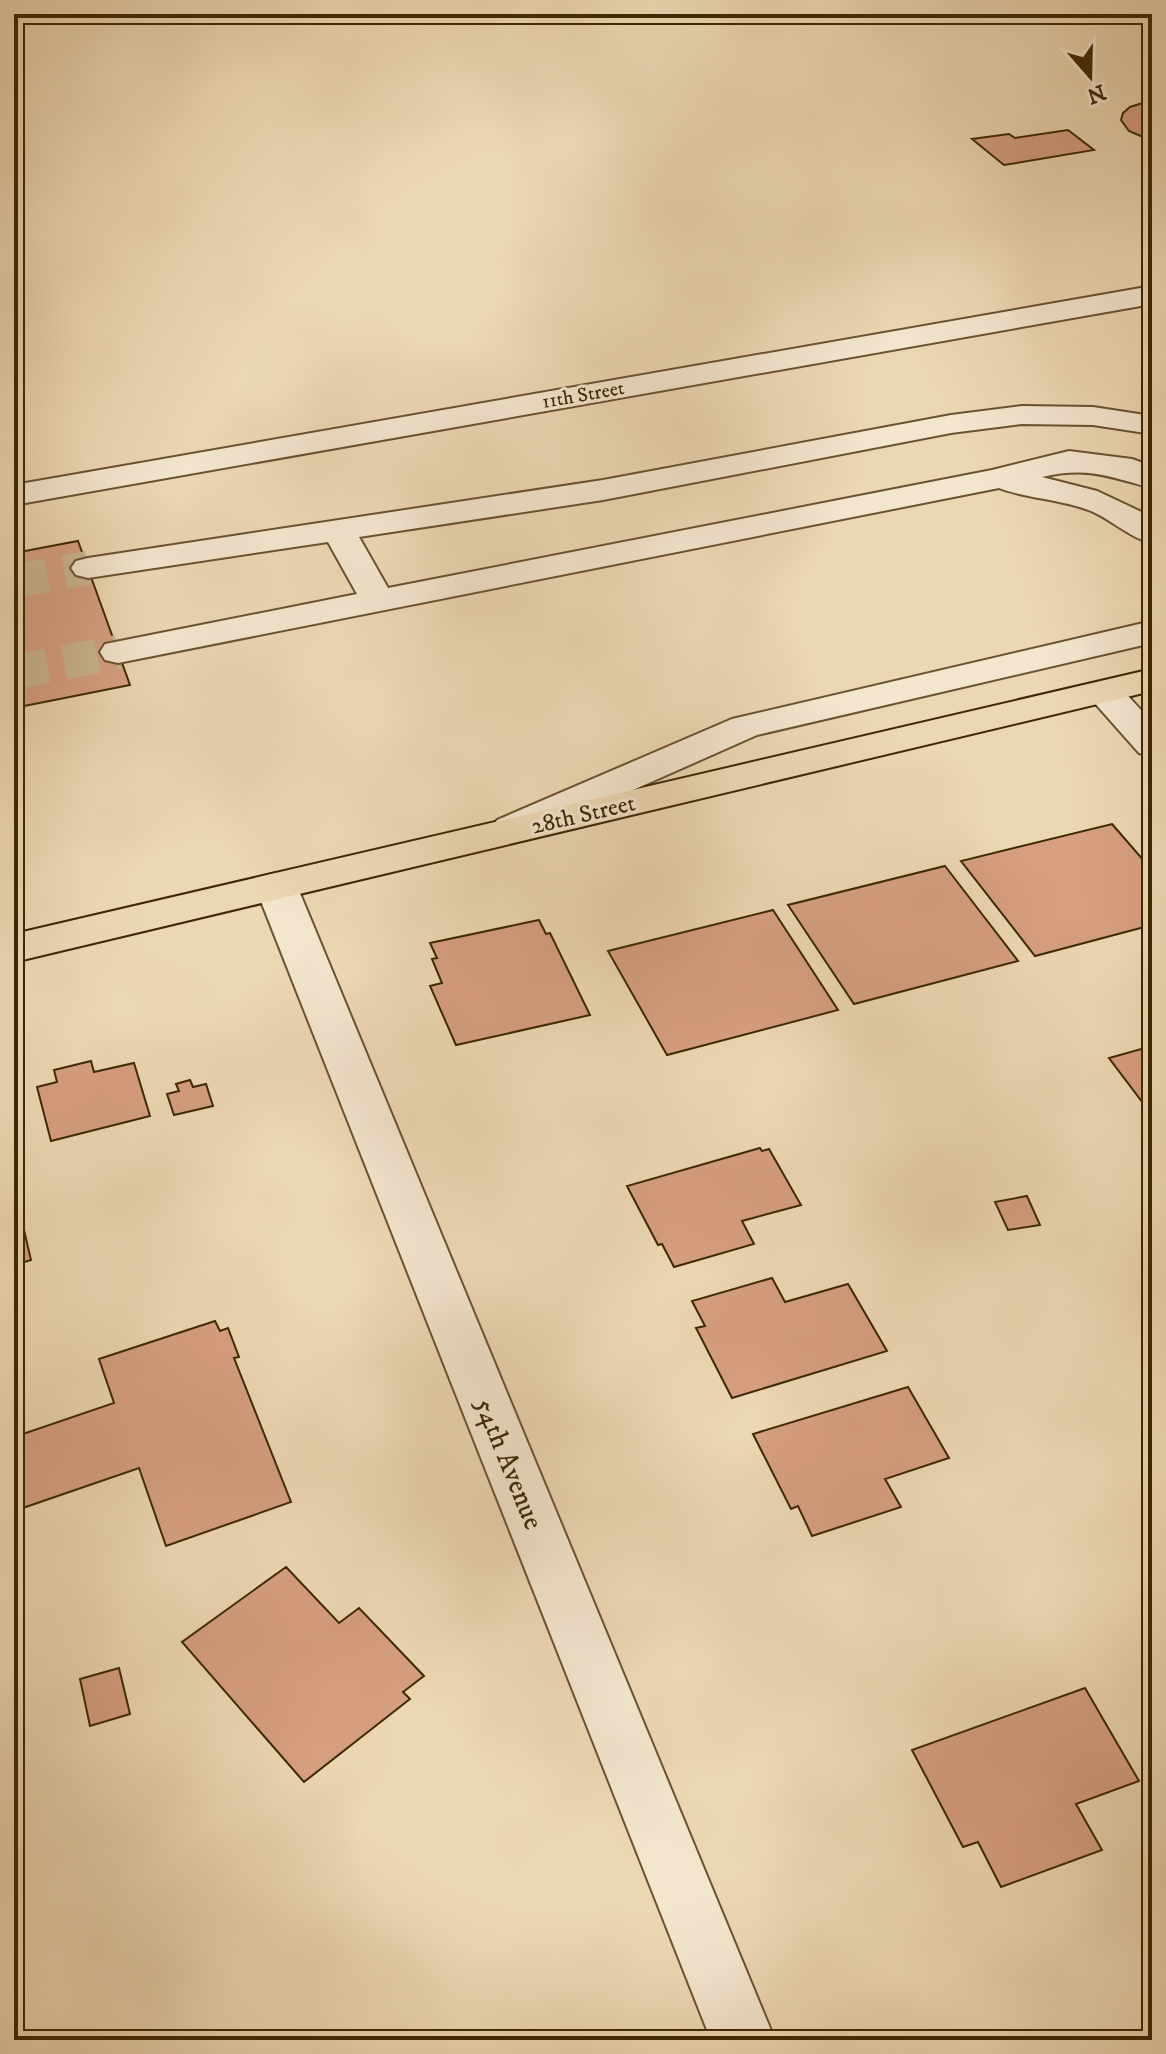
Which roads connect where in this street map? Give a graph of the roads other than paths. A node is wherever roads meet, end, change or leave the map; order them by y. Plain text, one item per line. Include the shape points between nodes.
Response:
1 (1152, 295) edge
2 (1152, 425) edge
3 (1152, 478) edge
4 (992, 480) junction
5 (14, 495) edge
6 (338, 529) junction
7 (1152, 533) edge
8 (88, 568) tunnel mouth
9 (378, 601) junction
10 (1152, 632) edge
11 (118, 652) tunnel mouth
12 (1152, 680) edge
13 (1104, 692) junction
14 (1152, 745) edge
15 (503, 833) junction
16 (276, 886) junction
17 (14, 948) edge
18 (743, 2040) edge

1 - 5 street, 11th Street
2 - 6 street via 1093,416 1022,415 951,424 603,490
3 - 4 street via 1132,469 1069,461
4 - 7 street via 1061,488 1131,516
4 - 9 street
6 - 8 street
6 - 9 street
9 - 11 street
10 - 15 street via 745,727
12 - 13 main road, 28th Street
13 - 14 street
13 - 15 main road, 28th Street
15 - 16 main road, 28th Street
16 - 17 main road, 28th Street
16 - 18 street, 54th Avenue

